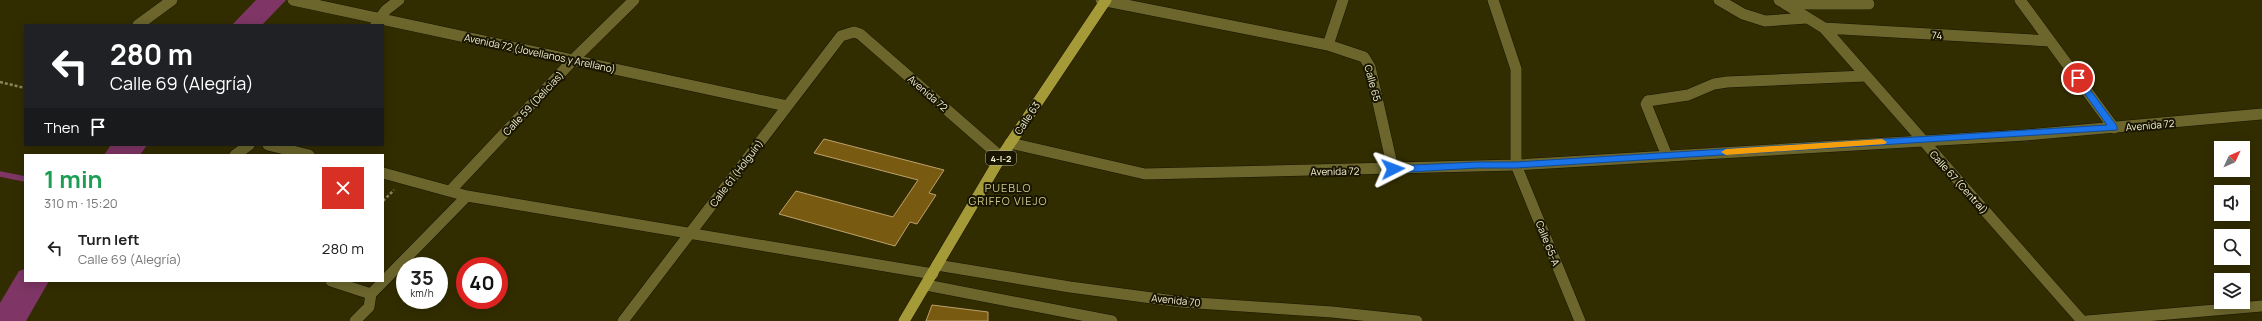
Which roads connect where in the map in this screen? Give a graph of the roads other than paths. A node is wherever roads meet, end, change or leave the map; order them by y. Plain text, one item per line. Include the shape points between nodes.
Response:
1 (172, 0) edge
2 (399, 0) edge
3 (634, 0) edge
4 (1104, 0) edge
5 (1343, 0) edge
6 (1493, 0) edge
7 (1720, 0) edge
8 (2020, 0) edge
9 (298, 1) edge
10 (1782, 2) edge
11 (1869, 4) dead end
12 (1807, 18) junction
13 (376, 22) edge
14 (139, 24) edge
15 (1824, 28) junction
16 (854, 32) joint
17 (2050, 41) junction
18 (1328, 45) junction
19 (574, 59) junction
20 (1865, 76) junction
21 (787, 106) junction
22 (2262, 114) edge
23 (2114, 128) junction
24 (1921, 140) junction
25 (1010, 143) junction
26 (248, 146) edge
27 (272, 146) edge
28 (236, 154) edge
29 (305, 154) edge
30 (1667, 156) junction
31 (1001, 157) junction
32 (1516, 165) junction
33 (1393, 169) junction
34 (384, 173) edge
35 (450, 190) junction
36 (467, 196) junction
37 (689, 234) junction
38 (935, 269) junction
39 (384, 281) edge
40 (334, 282) edge
41 (383, 282) edge
42 (926, 285) junction
43 (371, 294) junction
44 (2262, 306) edge
45 (355, 321) edge
46 (623, 321) edge
47 (904, 321) edge
48 (1112, 321) edge
49 (1417, 321) edge
50 (1580, 321) edge
51 (2082, 321) edge
52 (2087, 321) edge

1 - 14 street
2 - 13 street
3 - 19 street, Calle 59 (Delicias)
4 - 18 street, Calle 65
4 - 25 main road, Calle 63 / 4-I-2
5 - 18 street
6 - 32 street via 1516,69
7 - 12 street via 1743,14 1764,21
8 - 17 street
9 - 13 street, Avenida 72 (Jovellanos y Arellano)
10 - 11 street
10 - 12 street, Calle 67 (Central)
12 - 15 street, Calle 67 (Central)
13 - 19 street, Avenida 72 (Jovellanos y Arellano)
15 - 17 street, 74
15 - 20 street, Calle 67 (Central)
16 - 21 street, Calle 61 (Holguín) via 841,36
16 - 31 street, Avenida 72 via 860,34
17 - 23 street
18 - 33 street, Calle 65 via 1356,53 1368,62
19 - 21 street, Avenida 72 (Jovellanos y Arellano)
19 - 35 street, Calle 59 (Delicias)
20 - 24 street, Calle 67 (Central)
20 - 30 street via 1727,82 1714,84 1688,95 1651,99 1646,104
21 - 37 street, Calle 61 (Holguín)
22 - 23 street, Avenida 72
23 - 24 street, Avenida 72
24 - 30 street, Avenida 72
24 - 51 street, Calle 67 (Central)
25 - 31 main road, Calle 63 / 4-I-2
25 - 33 street, Avenida 72 via 1145,174
26 - 28 street
27 - 29 street
30 - 32 street, Avenida 72
31 - 38 main road, Calle 63 / 4-I-2
32 - 33 street, Avenida 72
32 - 50 street, Calle 65-A
34 - 35 street, Avenida 70
35 - 36 street, Avenida 70
36 - 37 street, Avenida 70
36 - 39 street
37 - 38 street, Avenida 70
37 - 46 street, Calle 61 (Holguín)
38 - 42 main road, Calle 63 / 4-I-2
38 - 49 street, Avenida 70 via 1182,302 1332,312
40 - 43 street
41 - 43 street
42 - 47 main road, Calle 63 / 4-I-2
42 - 48 street
43 - 45 street via 369,307
44 - 52 street

